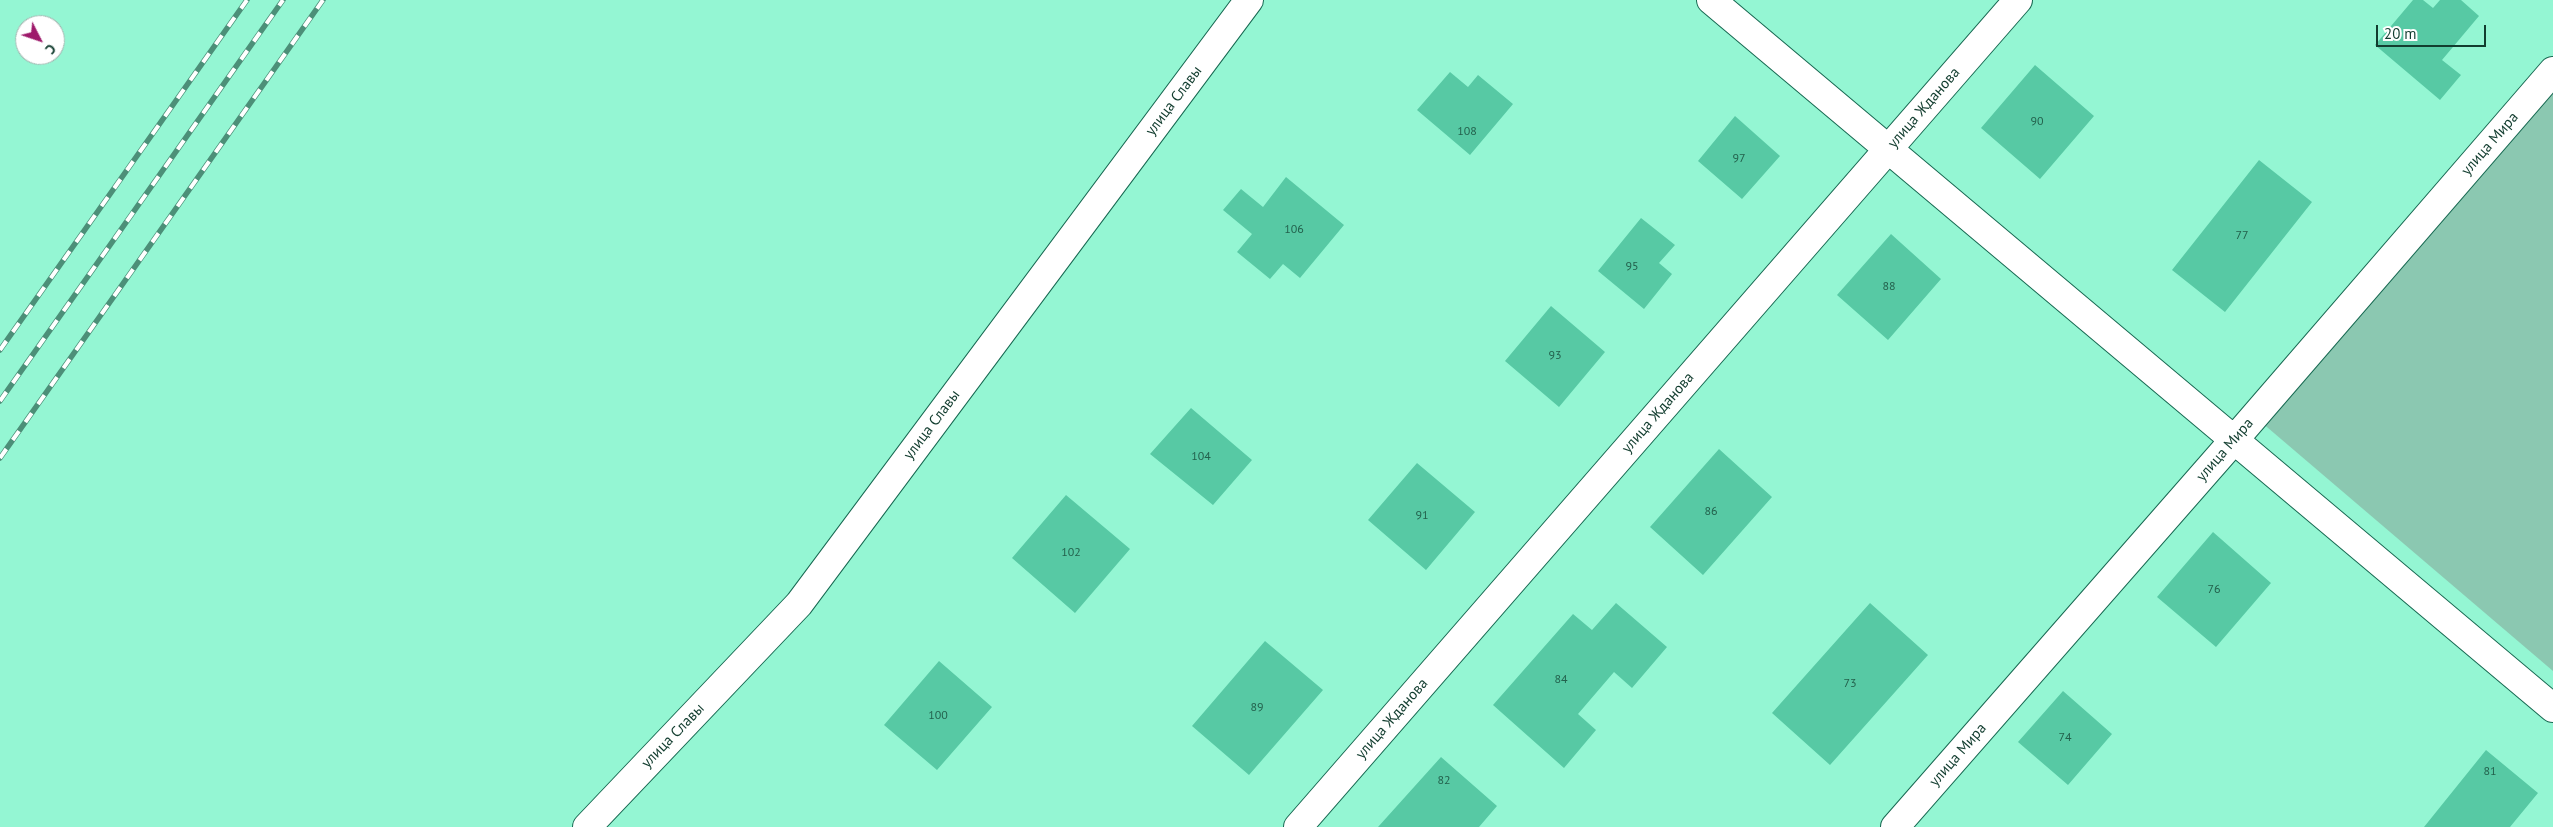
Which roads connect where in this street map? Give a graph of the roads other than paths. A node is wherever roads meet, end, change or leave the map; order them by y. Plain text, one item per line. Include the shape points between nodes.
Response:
1 (1249, 0) edge
2 (1711, 0) edge
3 (2018, 0) edge
4 (2553, 71) edge
5 (1888, 149) junction
6 (2234, 440) junction
7 (2553, 708) edge
8 (587, 827) edge
9 (1298, 827) edge
10 (1894, 827) edge

1 - 8 street, улица Славы via 799,604
2 - 5 street
3 - 5 street, улица Жданова
4 - 6 street, улица Мира
5 - 6 street
5 - 9 street, улица Жданова
6 - 7 street
6 - 10 street, улица Мира

